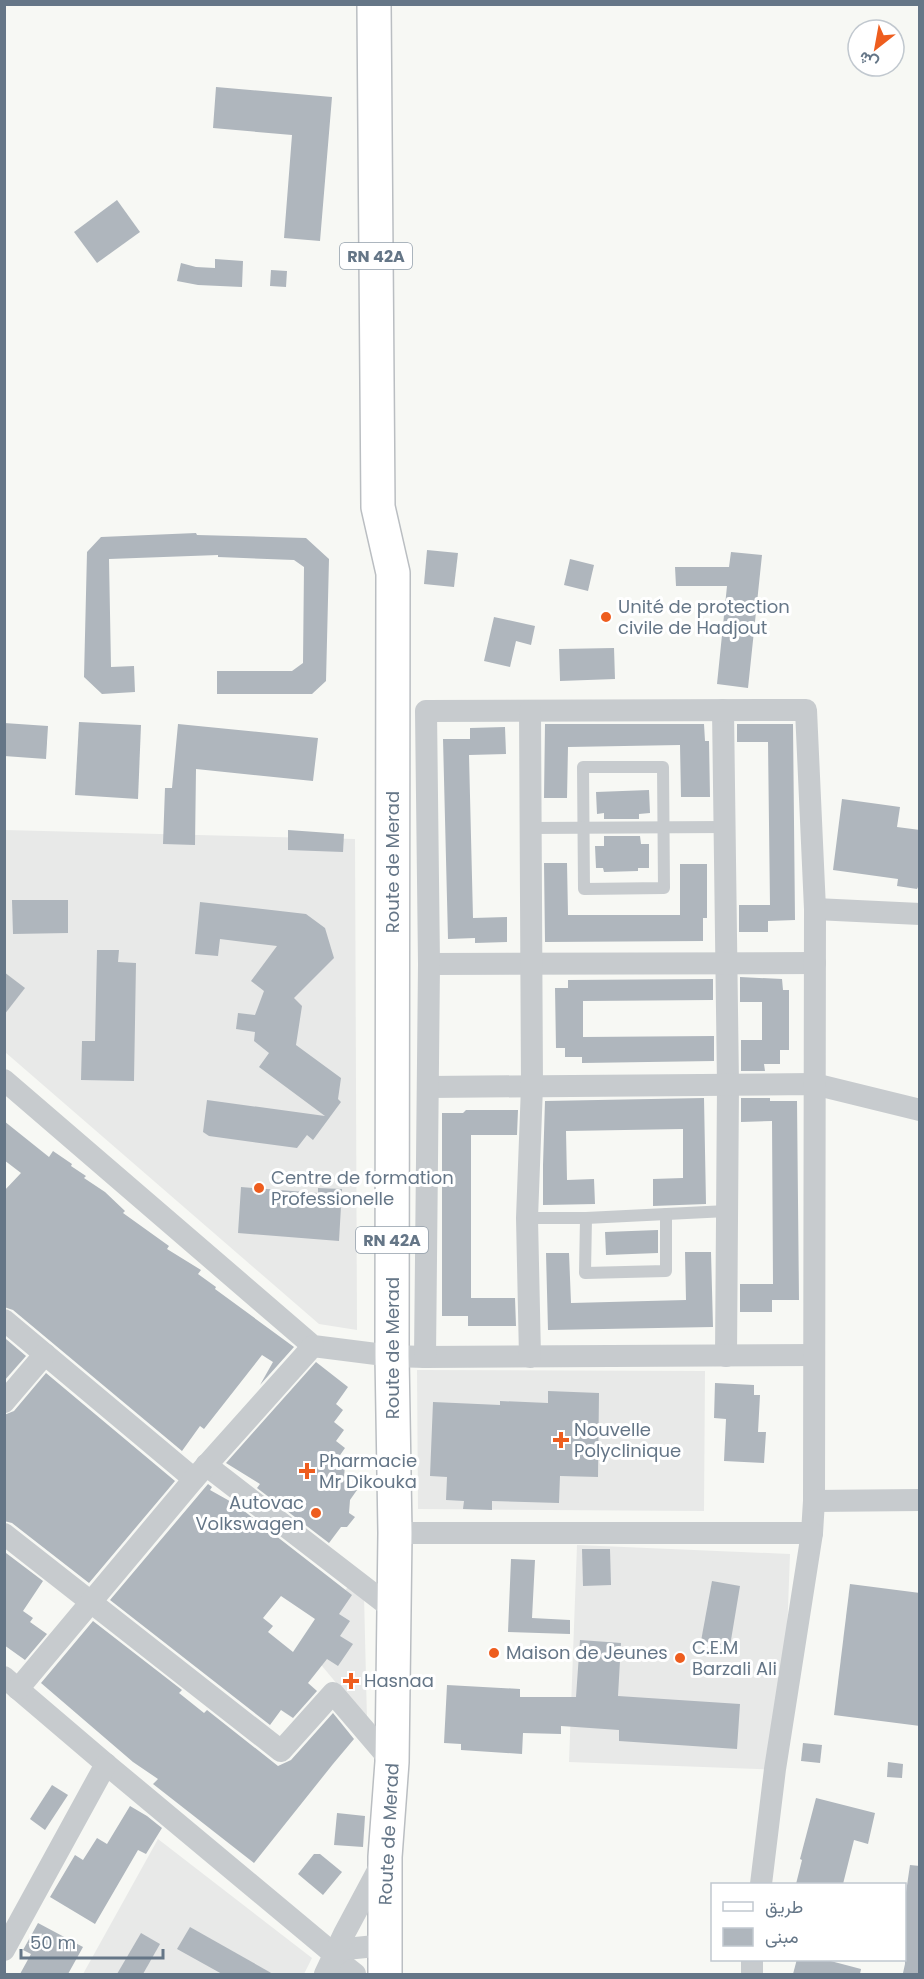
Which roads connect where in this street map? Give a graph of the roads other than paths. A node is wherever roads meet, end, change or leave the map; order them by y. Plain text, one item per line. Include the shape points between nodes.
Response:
1 (374, 4) edge
2 (723, 710) junction
3 (530, 711) junction
4 (724, 826) junction
5 (663, 827) junction
6 (531, 828) junction
7 (584, 828) junction
8 (815, 909) junction
9 (920, 914) edge
10 (726, 963) junction
11 (815, 963) junction
12 (429, 964) junction
13 (532, 964) junction
14 (4, 1080) edge
15 (814, 1084) junction
16 (728, 1085) junction
17 (532, 1086) junction
18 (428, 1087) junction
19 (920, 1110) edge
20 (727, 1211) junction
21 (666, 1214) junction
22 (527, 1218) junction
23 (586, 1218) junction
24 (4, 1320) edge
25 (312, 1346) junction
26 (45, 1354) junction
27 (814, 1355) junction
28 (392, 1356) junction
29 (726, 1356) junction
30 (530, 1357) junction
31 (425, 1358) junction
32 (4, 1402) edge
33 (200, 1472) junction
34 (920, 1500) edge
35 (814, 1501) junction
36 (395, 1533) junction
37 (812, 1533) junction
38 (4, 1534) edge
39 (92, 1602) junction
40 (394, 1610) junction
41 (11, 1683) edge
42 (392, 1762) junction
43 (106, 1764) junction
44 (385, 1857) junction
45 (761, 1883) edge
46 (4, 1950) edge
47 (385, 1960) edge
48 (330, 1965) edge
49 (355, 1974) edge

1 - 28 main road, Route de Merad / RN 42A via 378,507 393,573
2 - 3 street
2 - 4 street
2 - 8 street via 806,710
3 - 6 street
3 - 12 street via 426,711
4 - 5 lane
4 - 10 street
5 - 7 lane
5 - 7 lane via 664,888 584,889
5 - 7 lane via 663,766 583,767
6 - 7 lane
6 - 13 street
8 - 9 street
8 - 11 street
10 - 11 street
10 - 13 street
10 - 16 street
11 - 15 street
12 - 13 street
12 - 18 street
13 - 17 street
14 - 25 street
15 - 16 street
15 - 19 street
15 - 27 street
16 - 17 street
16 - 20 street
17 - 18 street
17 - 22 street
18 - 31 street
20 - 21 lane
20 - 29 street
21 - 23 lane
21 - 23 lane via 666,1271 585,1273
22 - 23 lane
22 - 30 street
24 - 26 street
25 - 28 street
25 - 33 street
26 - 32 street
26 - 33 street
27 - 29 street
27 - 35 street
28 - 31 street
28 - 36 main road, Route de Merad / RN 42A
29 - 30 street
30 - 31 street
33 - 39 street
33 - 40 street
34 - 35 street
35 - 37 street
36 - 37 street
36 - 40 main road, Route de Merad / RN 42A
37 - 45 street
38 - 39 street
39 - 41 street
39 - 42 street via 280,1751 333,1694
40 - 42 main road, Route de Merad / RN 42A
41 - 43 street
42 - 44 main road, Route de Merad / RN 42A
43 - 46 street
43 - 48 street
44 - 47 main road, Route de Merad / RN 42A
44 - 48 street
47 - 48 street via 346,1949
48 - 49 street via 341,1963

